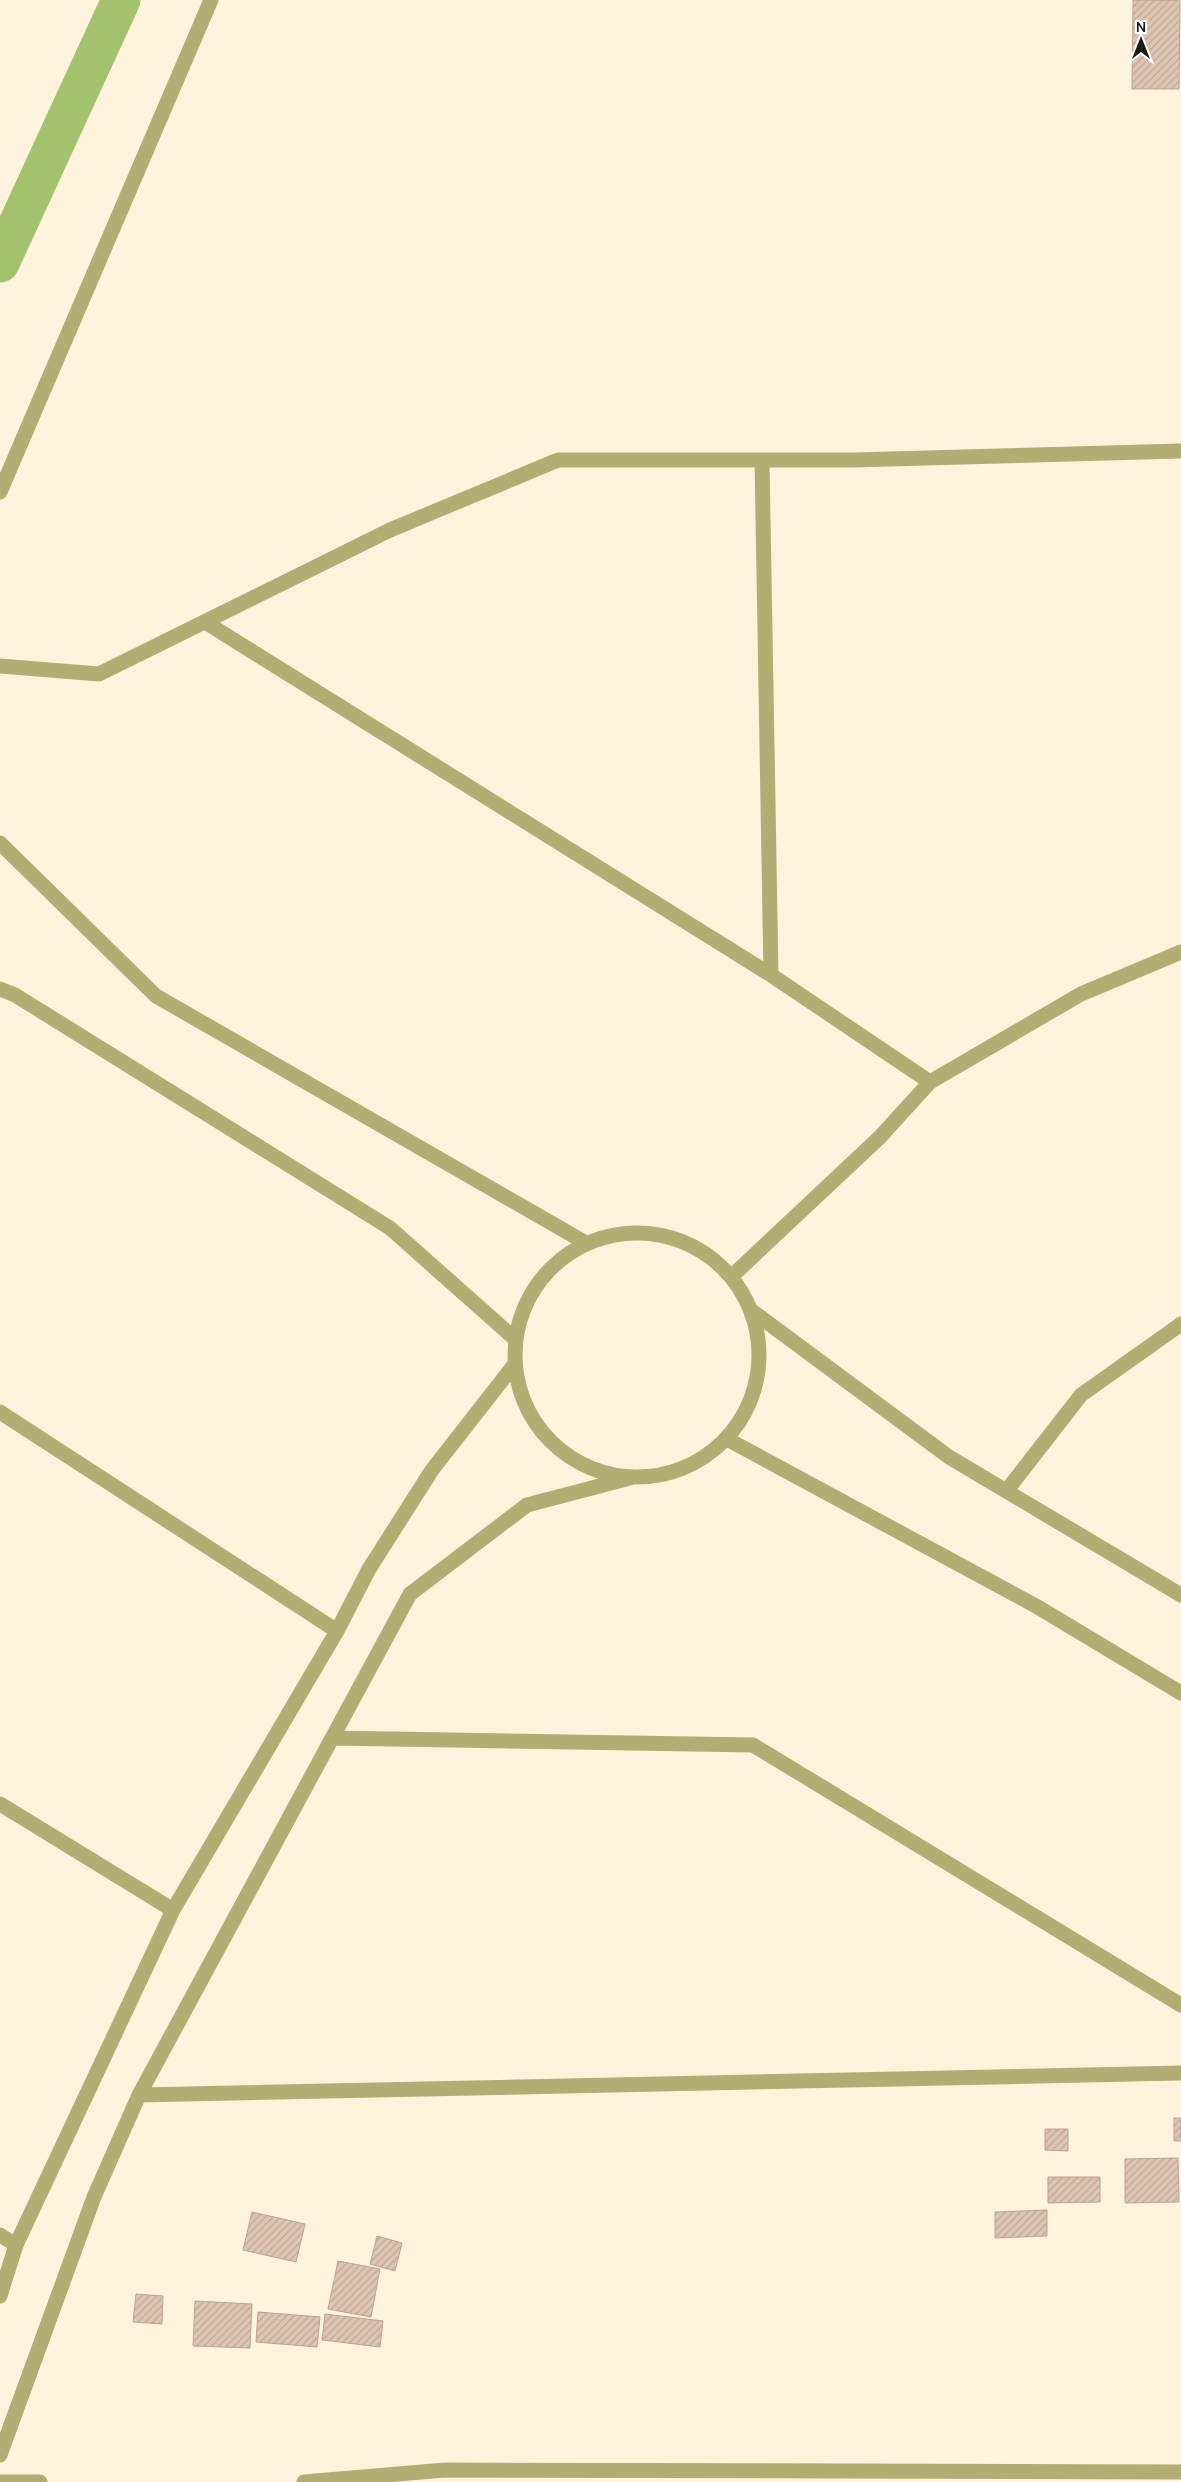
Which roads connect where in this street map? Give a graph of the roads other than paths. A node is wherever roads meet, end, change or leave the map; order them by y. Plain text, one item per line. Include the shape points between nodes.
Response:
1 (211, 0) edge
2 (1181, 451) edge
3 (762, 460) junction
4 (0, 492) edge
5 (205, 622) junction
6 (0, 666) edge
7 (0, 843) edge
8 (1181, 952) edge
9 (771, 975) junction
10 (0, 989) edge
11 (930, 1082) junction
12 (586, 1243) junction
13 (732, 1276) junction
14 (752, 1311) junction
15 (1181, 1324) edge
16 (515, 1339) junction
17 (514, 1365) junction
18 (0, 1412) edge
19 (727, 1439) junction
20 (630, 1478) junction
21 (1007, 1490) junction
22 (1181, 1595) edge
23 (337, 1631) junction
24 (1181, 1693) edge
25 (332, 1738) junction
26 (0, 1804) edge
27 (173, 1910) junction
28 (1181, 2005) edge
29 (1181, 2073) edge
30 (139, 2095) junction
31 (0, 2235) edge
32 (16, 2244) junction
33 (0, 2296) edge
34 (0, 2455) edge
35 (1181, 2472) edge
36 (445, 2476) edge
37 (0, 2482) edge
38 (40, 2482) edge
39 (304, 2482) edge

1 - 4 street
2 - 3 street
3 - 5 street via 558,460 390,530
3 - 9 street
5 - 6 street via 100,674
5 - 9 street
7 - 12 street via 156,996
8 - 11 street via 1081,994
9 - 11 street
10 - 16 street via 15,995 390,1228
11 - 13 street via 880,1137
12 - 13 street via 612,1235 665,1235 690,1244 713,1258
12 - 16 street via 565,1256 531,1292
13 - 14 street
14 - 19 street via 759,1337 760,1365 755,1391 744,1417
14 - 21 street via 949,1457
15 - 21 street via 1081,1395
16 - 17 street
17 - 20 street via 528,1412 560,1450 605,1474
17 - 23 street via 432,1470 369,1569
18 - 23 street
19 - 20 street via 707,1456 683,1469 657,1476
19 - 24 street via 1036,1606
20 - 25 street via 528,1504 410,1594
21 - 22 street
23 - 27 street
25 - 28 street via 753,1745
25 - 30 street
26 - 27 street
27 - 32 street
29 - 30 street
30 - 34 street via 94,2197
31 - 32 street
32 - 33 street
35 - 36 street
36 - 39 street
37 - 38 street

